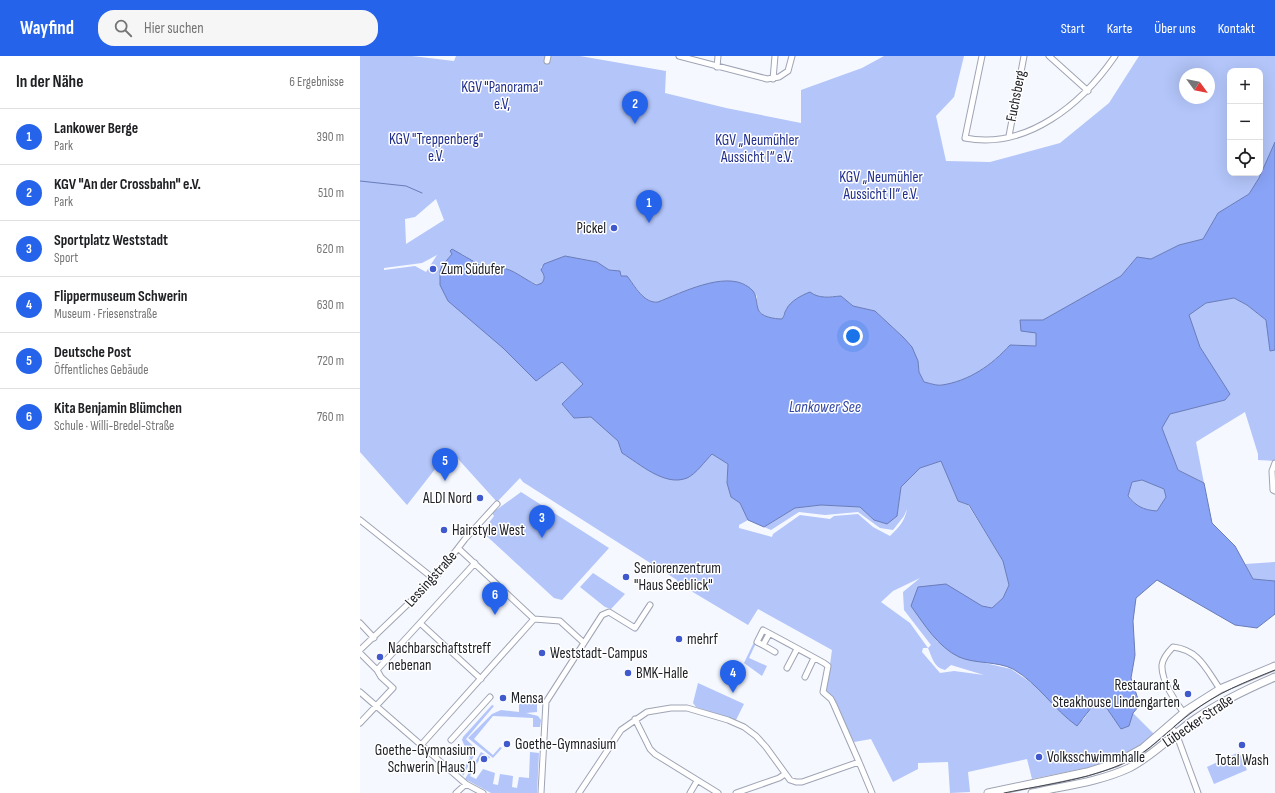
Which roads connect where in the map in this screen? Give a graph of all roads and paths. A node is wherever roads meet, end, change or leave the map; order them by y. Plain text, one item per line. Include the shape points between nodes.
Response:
1 (679, 56) edge
2 (718, 56) edge
3 (775, 56) edge
4 (792, 56) edge
5 (982, 56) edge
6 (1024, 56) edge
7 (1049, 56) edge
8 (1114, 56) edge
9 (717, 67) junction
10 (773, 78) junction
11 (1088, 91) junction
12 (1009, 136) junction
13 (1275, 463) edge
14 (1275, 491) edge
15 (497, 504) dead end
16 (360, 520) edge
17 (458, 548) junction
18 (475, 563) junction
19 (434, 579) junction
20 (650, 605) dead end
21 (534, 619) junction
22 (360, 623) edge
23 (420, 623) junction
24 (374, 638) junction
25 (584, 643) junction
26 (797, 649) junction
27 (360, 650) edge
28 (776, 652) dead end
29 (360, 653) edge
30 (814, 658) junction
31 (1275, 666) edge
32 (787, 668) dead end
33 (377, 670) junction
34 (805, 677) dead end
35 (1275, 677) edge
36 (481, 679) junction
37 (1220, 689) junction
38 (360, 692) edge
39 (490, 697) dead end
40 (377, 705) junction
41 (1184, 713) junction
42 (635, 719) junction
43 (360, 723) edge
44 (1169, 725) junction
45 (1176, 733) junction
46 (451, 740) dead end
47 (422, 744) junction
48 (859, 762) junction
49 (785, 774) junction
50 (697, 781) junction
51 (466, 784) junction
52 (456, 793) edge
53 (483, 793) edge
54 (541, 793) edge
55 (579, 793) edge
56 (690, 793) edge
57 (718, 793) edge
58 (736, 793) edge
59 (872, 793) edge
60 (988, 793) edge
61 (1032, 793) edge
62 (1198, 793) edge

1 - 9 street
2 - 9 street
3 - 10 street
4 - 10 street via 788,72
5 - 12 street via 965,138 986,141
6 - 12 street, Fuchsberg
7 - 11 street
8 - 11 street
9 - 10 street via 754,77
11 - 12 street via 1053,119
13 - 14 street via 1272,471
15 - 17 street, Lessingstraße
16 - 19 street
17 - 18 street
17 - 19 street, Lessingstraße
18 - 21 street
18 - 23 street, Lessingstraße
19 - 24 street, Lessingstraße
20 - 25 street via 635,628 605,612
21 - 25 street via 560,621
21 - 36 street
22 - 24 street
23 - 33 street, Lessingstraße
23 - 36 street
24 - 27 street, Lessingstraße
25 - 54 street via 546,702
26 - 28 street via 763,630 757,642
26 - 30 street
26 - 32 street
29 - 33 street
30 - 34 street
30 - 48 street via 828,666 822,692 831,698
31 - 37 street, Lübecker Straße
33 - 40 street via 393,688
35 - 45 street, Lübecker Straße via 1222,702
36 - 47 street
37 - 41 street, Lübecker Straße
37 - 41 street via 1199,659 1185,648 1173,647 1162,665 1163,673 1174,700
38 - 40 street
39 - 46 street
40 - 43 street
40 - 47 street
41 - 44 street, Lübecker Straße
42 - 49 street via 654,710 680,707 737,723 760,740
42 - 50 street via 655,754
42 - 55 street via 621,730
44 - 45 street
44 - 60 street, Lübecker Straße via 1143,748 1116,763 1087,772
45 - 61 street, Lübecker Straße via 1128,768
45 - 62 street
47 - 51 street
48 - 49 street via 802,782 790,780
48 - 59 street
49 - 58 street
50 - 56 street
50 - 57 street
51 - 52 street
51 - 53 street

